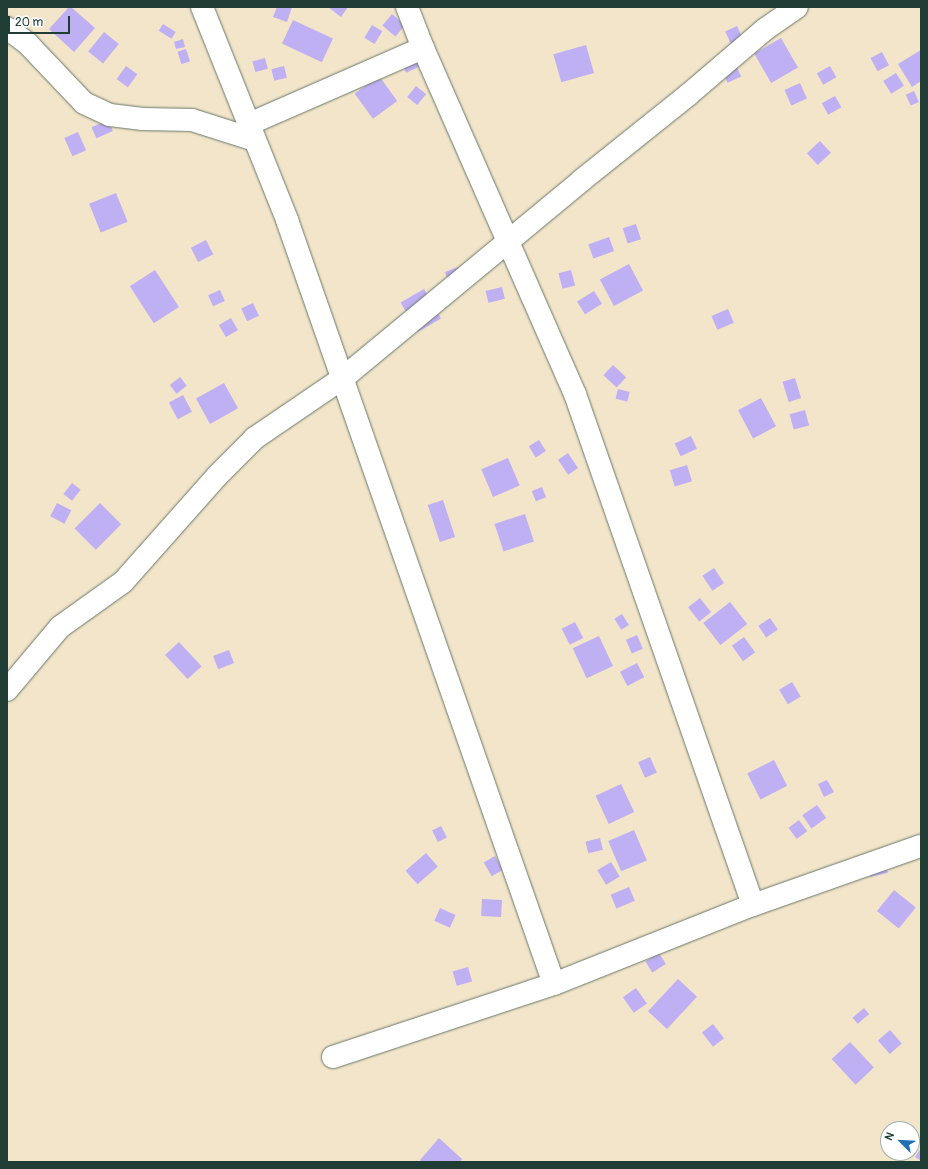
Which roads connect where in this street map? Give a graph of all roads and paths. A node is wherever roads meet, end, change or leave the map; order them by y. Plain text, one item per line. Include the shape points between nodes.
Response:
1 (202, 7) edge
2 (407, 7) edge
3 (797, 7) edge
4 (7, 28) edge
5 (423, 48) junction
6 (252, 132) junction
7 (508, 242) junction
8 (343, 378) junction
9 (7, 690) edge
10 (921, 846) edge
11 (753, 905) junction
12 (554, 984) junction
13 (333, 1057) dead end

1 - 6 street
2 - 5 street
3 - 7 street via 764,30
4 - 6 street via 28,44 84,103 110,115 192,120
5 - 6 street
5 - 7 street
6 - 8 street via 287,220
7 - 8 street
7 - 11 street via 575,394
8 - 9 street via 255,438 217,476 123,582 60,627
8 - 12 street
10 - 11 street
11 - 12 street
12 - 13 street

